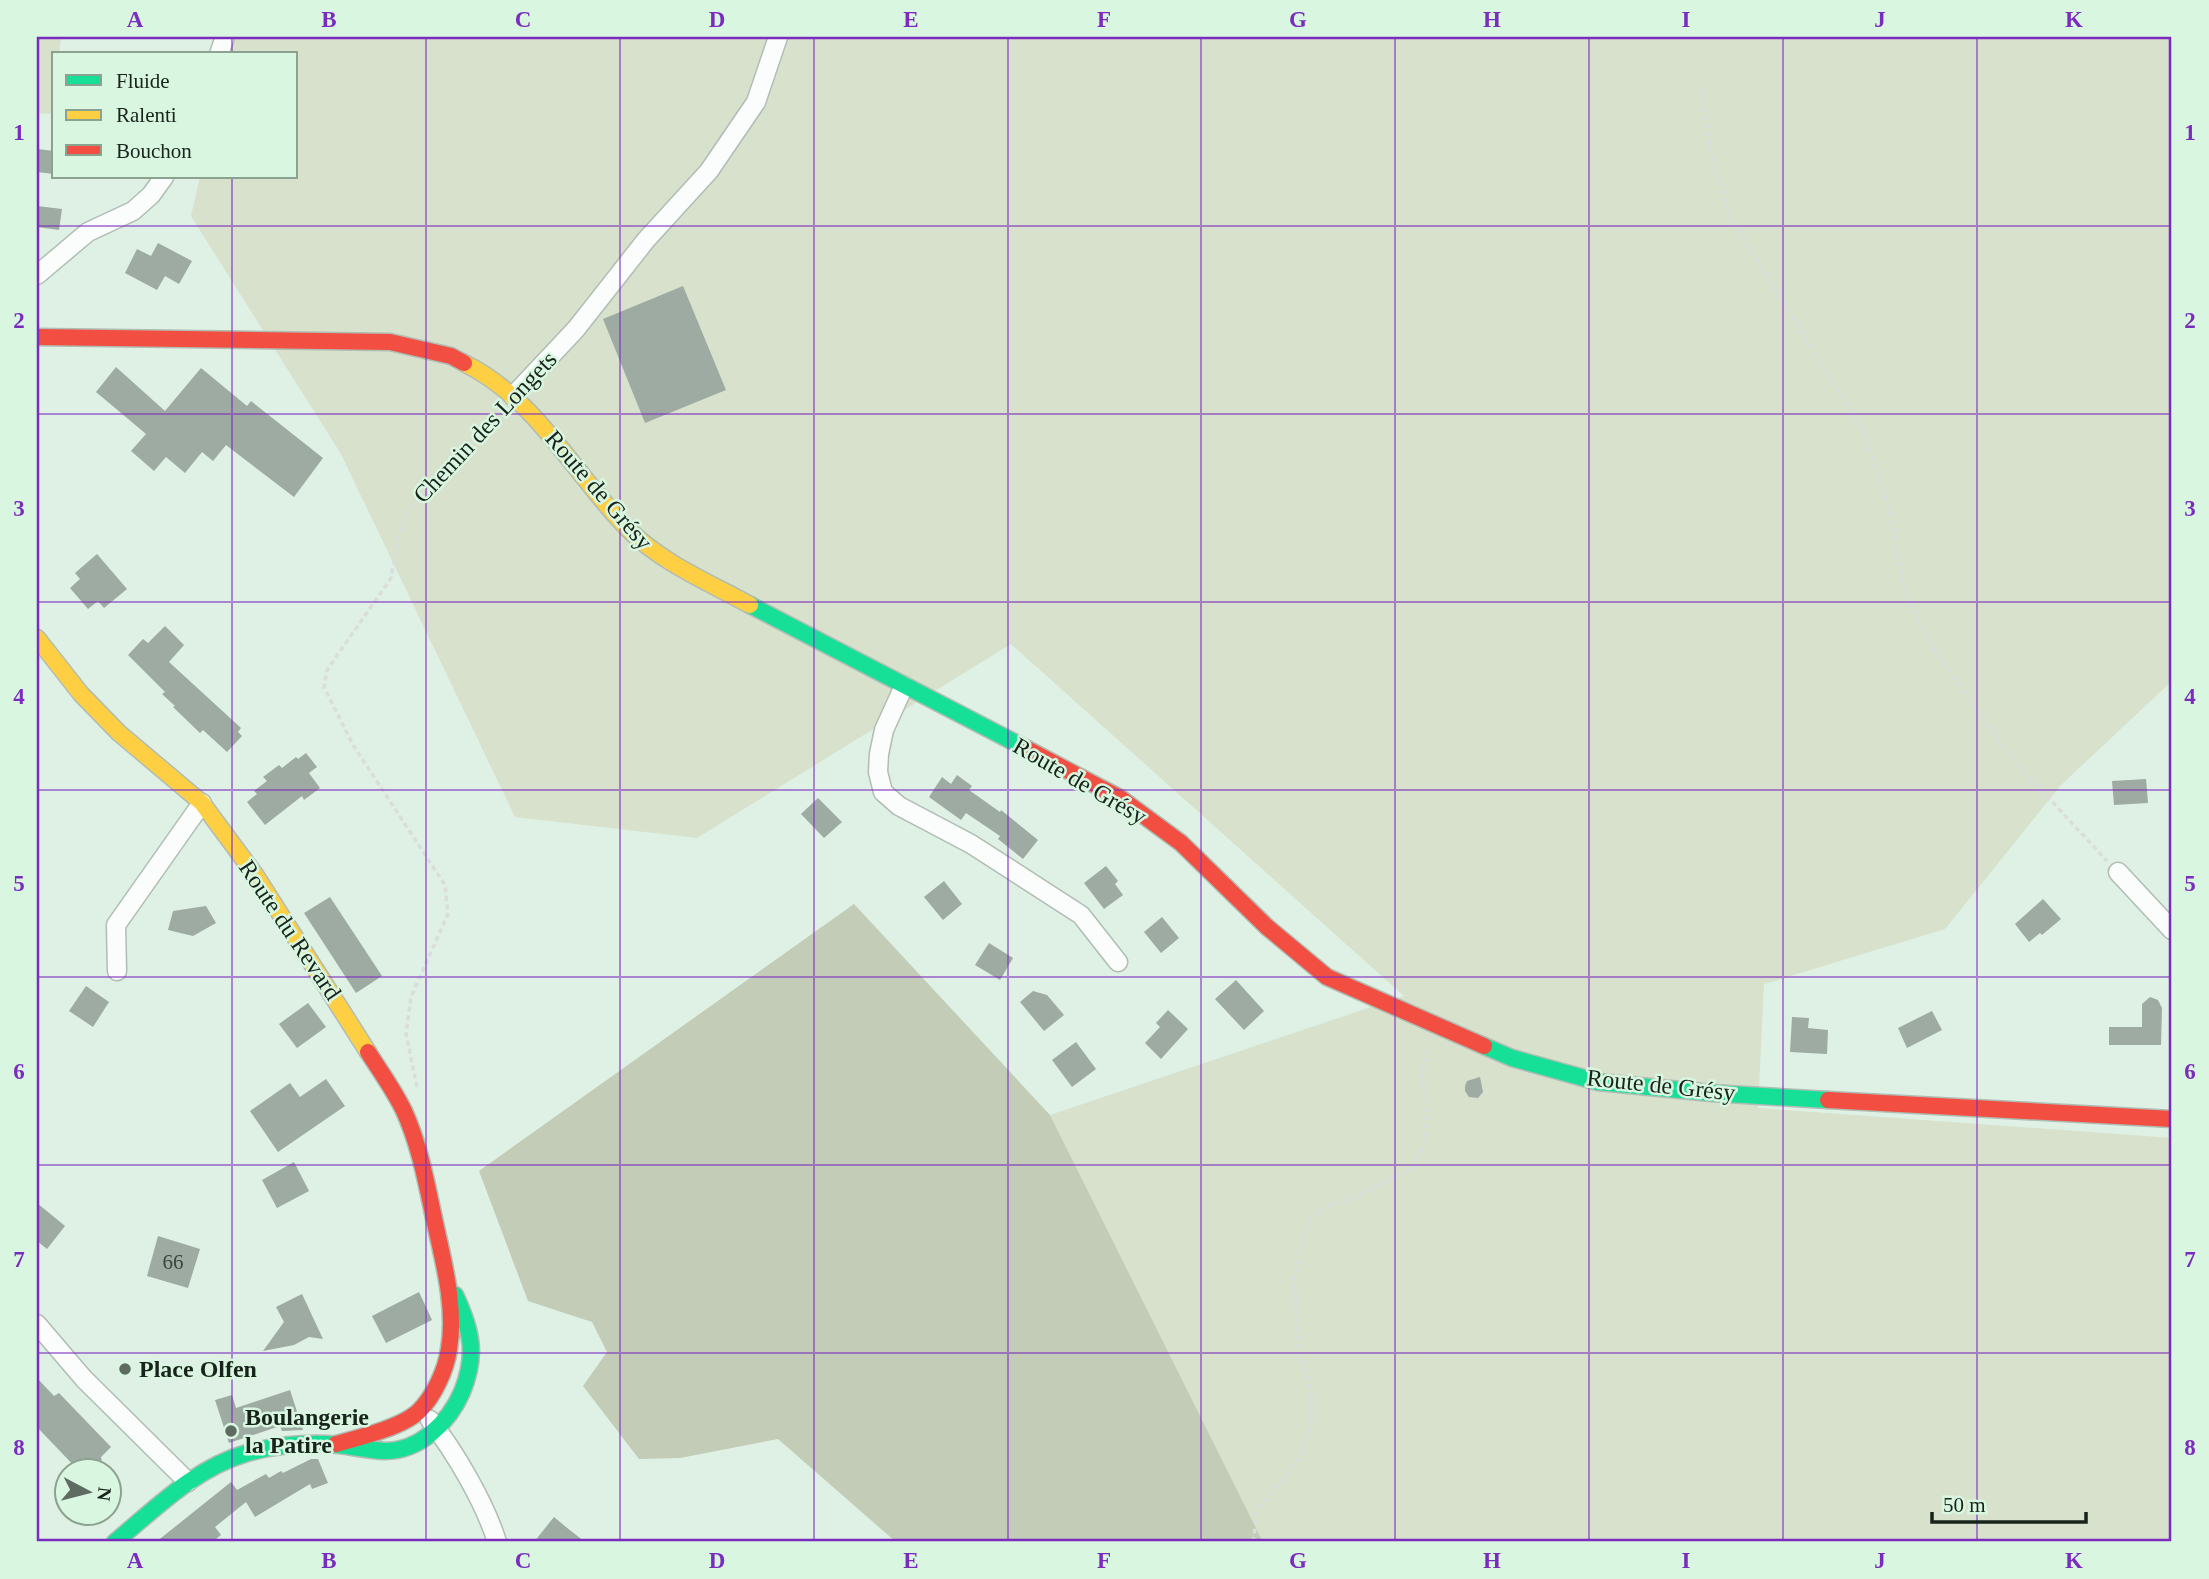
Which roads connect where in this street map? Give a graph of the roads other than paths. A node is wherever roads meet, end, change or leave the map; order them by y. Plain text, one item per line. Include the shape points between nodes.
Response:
1 (778, 37) edge
2 (163, 178) edge
3 (37, 275) edge
4 (37, 337) edge
5 (513, 396) junction
6 (37, 638) edge
7 (904, 686) junction
8 (202, 803) junction
9 (2118, 872) road end
10 (2172, 930) edge
11 (1118, 962) dead end
12 (117, 971) dead end
13 (2172, 1119) edge
14 (447, 1280) junction
15 (37, 1324) edge
16 (421, 1409) junction
17 (437, 1429) junction
18 (336, 1444) junction
19 (188, 1482) junction
20 (115, 1542) edge
21 (497, 1542) edge

1 - 5 street, Chemin des Longets via 757,102 709,171
2 - 3 street via 133,211 88,232
4 - 5 main road, Route de Grésy via 390,342 452,356 487,374
5 - 7 main road, Route de Grésy via 546,428 629,530 657,555
6 - 8 main road, Route du Revard via 119,733
7 - 11 street via 884,730 879,754 883,792 1081,915
7 - 13 main road, Route de Grésy via 1120,798 1181,843 1326,977 1512,1059 1598,1082 1724,1094
8 - 12 street via 116,925
8 - 14 main road, Route du Revard via 256,876 404,1111 425,1171
9 - 10 street
14 - 16 main road, Route du Revard via 449,1351 435,1390
14 - 17 main road, Route du Revard via 467,1322 473,1352 459,1399
15 - 19 street
16 - 17 street
16 - 18 main road, Route du Revard via 396,1425
17 - 18 main road, Route du Revard via 400,1449
17 - 21 street
18 - 19 main road, Route du Revard via 247,1453
19 - 20 main road, Route du Revard

